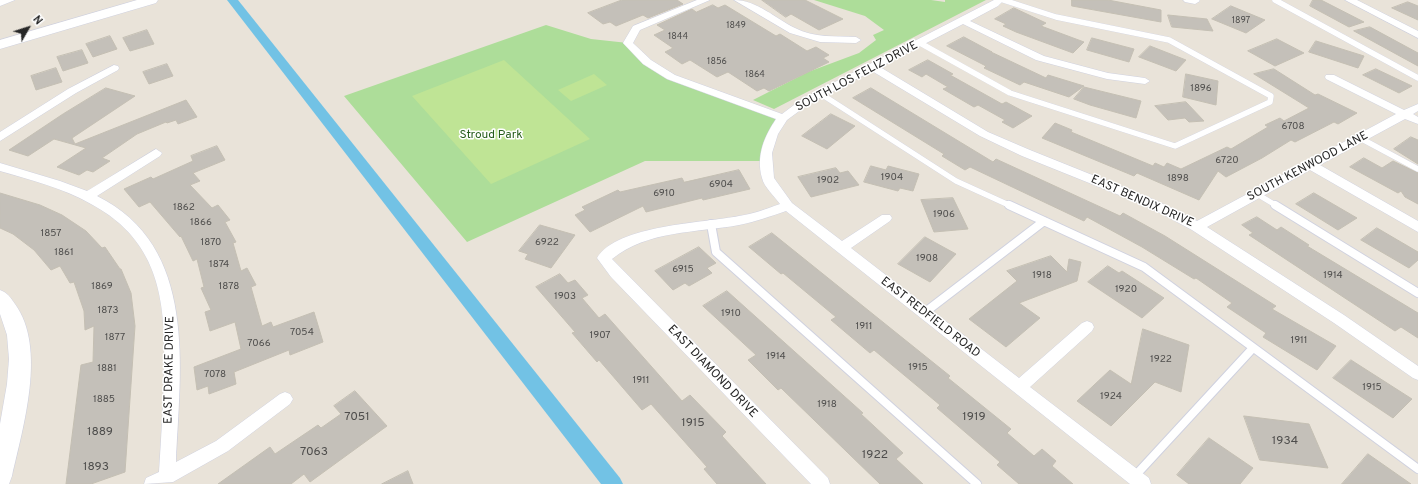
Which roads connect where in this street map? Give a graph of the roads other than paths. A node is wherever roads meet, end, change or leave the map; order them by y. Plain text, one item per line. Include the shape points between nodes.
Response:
1 (10, 0) edge
2 (151, 0) edge
3 (705, 0) edge
4 (739, 0) edge
5 (999, 0) edge
6 (1003, 0) edge
7 (1275, 0) edge
8 (1372, 0) edge
9 (1354, 2) edge
10 (0, 3) edge
11 (963, 20) junction
12 (1418, 35) edge
13 (856, 40) dead end
14 (920, 43) junction
15 (0, 45) edge
16 (873, 67) junction
17 (114, 68) dead end
18 (1330, 77) dead end
19 (1418, 78) edge
20 (1145, 81) dead end
21 (821, 94) junction
22 (1418, 107) edge
23 (1405, 114) junction
24 (783, 118) junction
25 (1418, 121) edge
26 (0, 137) edge
27 (1360, 138) junction
28 (156, 153) dead end
29 (1310, 165) junction
30 (0, 167) edge
31 (1418, 170) edge
32 (1257, 194) junction
33 (87, 197) junction
34 (788, 206) junction
35 (886, 218) dead end
36 (1044, 221) junction
37 (711, 224) junction
38 (1197, 227) junction
39 (1418, 227) edge
40 (841, 248) junction
41 (1418, 293) edge
42 (0, 298) edge
43 (924, 312) junction
44 (1088, 327) dead end
45 (1253, 348) junction
46 (1418, 374) edge
47 (1018, 387) junction
48 (285, 399) dead end
49 (1418, 469) edge
50 (0, 476) edge
51 (167, 477) junction
52 (1139, 481) edge
53 (152, 484) edge
54 (822, 484) edge
55 (977, 484) edge

1 - 10 street
2 - 15 street
3 - 24 street via 636,28 628,43 647,62 671,77
4 - 13 street via 793,31 820,38
5 - 11 street, SOUTH LOS FELIZ DRIVE
6 - 14 lane via 1056,17 1169,40 1270,96 1270,102 1176,146 1010,92
7 - 19 lane
8 - 9 street
9 - 12 street
11 - 14 street, SOUTH LOS FELIZ DRIVE
11 - 20 street via 1040,58 1107,76
14 - 16 street, SOUTH LOS FELIZ DRIVE
16 - 21 street, SOUTH LOS FELIZ DRIVE
16 - 38 street, EAST BENDIX DRIVE via 984,134 1146,201
17 - 26 street via 72,91
18 - 23 street
21 - 24 street, SOUTH LOS FELIZ DRIVE via 806,101
21 - 36 lane via 956,181
22 - 23 street, SOUTH KENWOOD LANE
23 - 25 street
23 - 27 street, SOUTH KENWOOD LANE
24 - 34 street, SOUTH LOS FELIZ DRIVE via 772,134 766,154 768,179
27 - 29 street, SOUTH KENWOOD LANE
27 - 31 lane
28 - 33 street
29 - 32 street, SOUTH KENWOOD LANE
29 - 39 street
30 - 33 street, EAST DRAKE DRIVE
32 - 38 street, SOUTH KENWOOD LANE
32 - 41 lane
33 - 51 street, EAST DRAKE DRIVE via 107,207 129,225 151,248 163,276 170,303 172,336
34 - 37 street via 739,221
34 - 40 street, EAST REDFIELD ROAD
35 - 40 street
36 - 43 lane
36 - 45 lane via 1144,267
37 - 54 street, EAST DIAMOND DRIVE via 639,238 614,248 604,258
37 - 55 lane via 716,252
38 - 46 street, EAST BENDIX DRIVE via 1339,319
40 - 43 street, EAST REDFIELD ROAD
42 - 50 street via 8,306 18,337 21,375
43 - 47 street, EAST REDFIELD ROAD
44 - 47 street
45 - 49 lane
45 - 52 lane
47 - 52 street, EAST REDFIELD ROAD
48 - 51 street via 222,446
51 - 53 street

